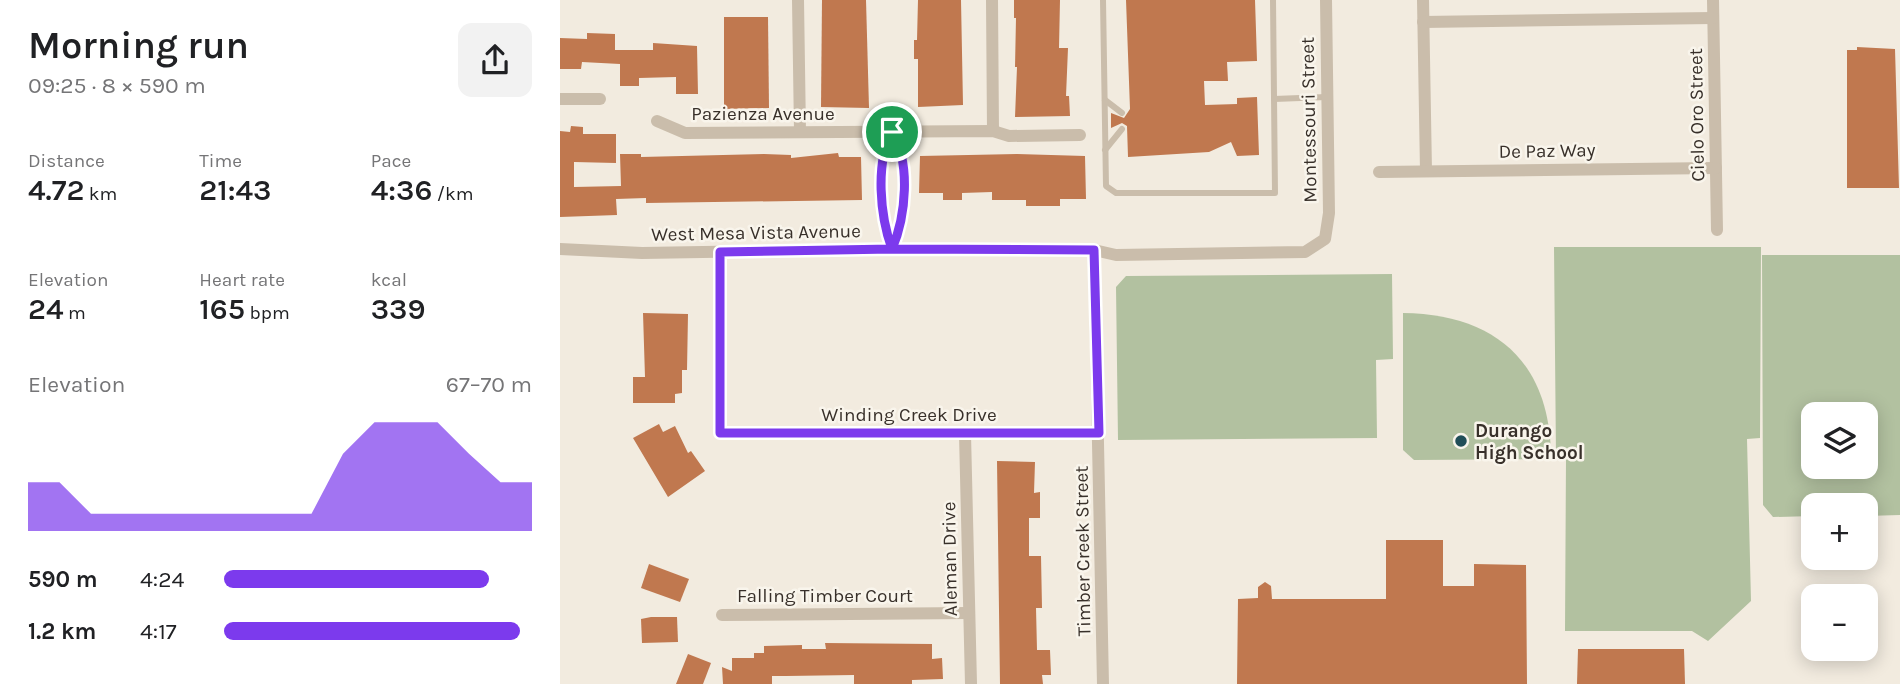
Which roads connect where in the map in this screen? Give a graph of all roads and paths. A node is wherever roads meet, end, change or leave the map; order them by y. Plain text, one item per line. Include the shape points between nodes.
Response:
1 (798, 0) edge
2 (992, 0) edge
3 (1103, 0) edge
4 (1273, 0) edge
5 (1326, 0) edge
6 (1423, 0) edge
7 (1713, 0) edge
8 (1713, 19) junction
9 (1423, 22) junction
10 (1327, 96) junction
11 (560, 99) edge
12 (600, 99) dead end
13 (1275, 99) junction
14 (1105, 100) junction
15 (1122, 113) dead end
16 (657, 121) dead end
17 (1122, 129) dead end
18 (993, 131) junction
19 (800, 132) junction
20 (892, 132) junction
21 (1080, 135) dead end
22 (1105, 150) junction
23 (1716, 168) junction
24 (1426, 171) junction
25 (1379, 172) dead end
26 (1717, 230) dead end
27 (1325, 239) joint
28 (560, 249) edge
29 (892, 249) junction
30 (1094, 250) junction
31 (720, 252) junction
32 (1099, 433) junction
33 (965, 434) junction
34 (970, 613) junction
35 (722, 615) dead end
36 (971, 684) edge
37 (1103, 684) edge

1 - 19 street
2 - 18 street
3 - 14 lane
4 - 13 lane
5 - 10 street, Montessouri Street
6 - 9 street
7 - 8 street, Cielo Oro Street
8 - 9 street
8 - 23 street, Cielo Oro Street
9 - 24 street
10 - 13 lane
10 - 27 street, Montessouri Street via 1329,213
11 - 12 street
13 - 22 lane via 1275,193 1116,193 1106,186
14 - 15 lane
14 - 22 lane
16 - 19 street, Pazienza Avenue via 685,133
17 - 22 lane
18 - 20 street, Pazienza Avenue
18 - 21 street, Pazienza Avenue via 1009,136
19 - 20 street, Pazienza Avenue
20 - 29 street via 883,149 883,225
20 - 29 street via 902,149 902,225
23 - 24 street, De Paz Way
23 - 26 street, Cielo Oro Street
24 - 25 street, De Paz Way
27 - 30 street, West Mesa Vista Avenue via 1305,252 1116,255
28 - 31 street, West Mesa Vista Avenue
29 - 30 street, West Mesa Vista Avenue
29 - 31 street, West Mesa Vista Avenue
30 - 32 street, Timber Creek Street
31 - 33 street, Winding Creek Drive via 720,433
32 - 33 street, Winding Creek Drive
32 - 37 street, Timber Creek Street
33 - 34 street, Aleman Drive
34 - 35 street, Falling Timber Court
34 - 36 street, Aleman Drive

